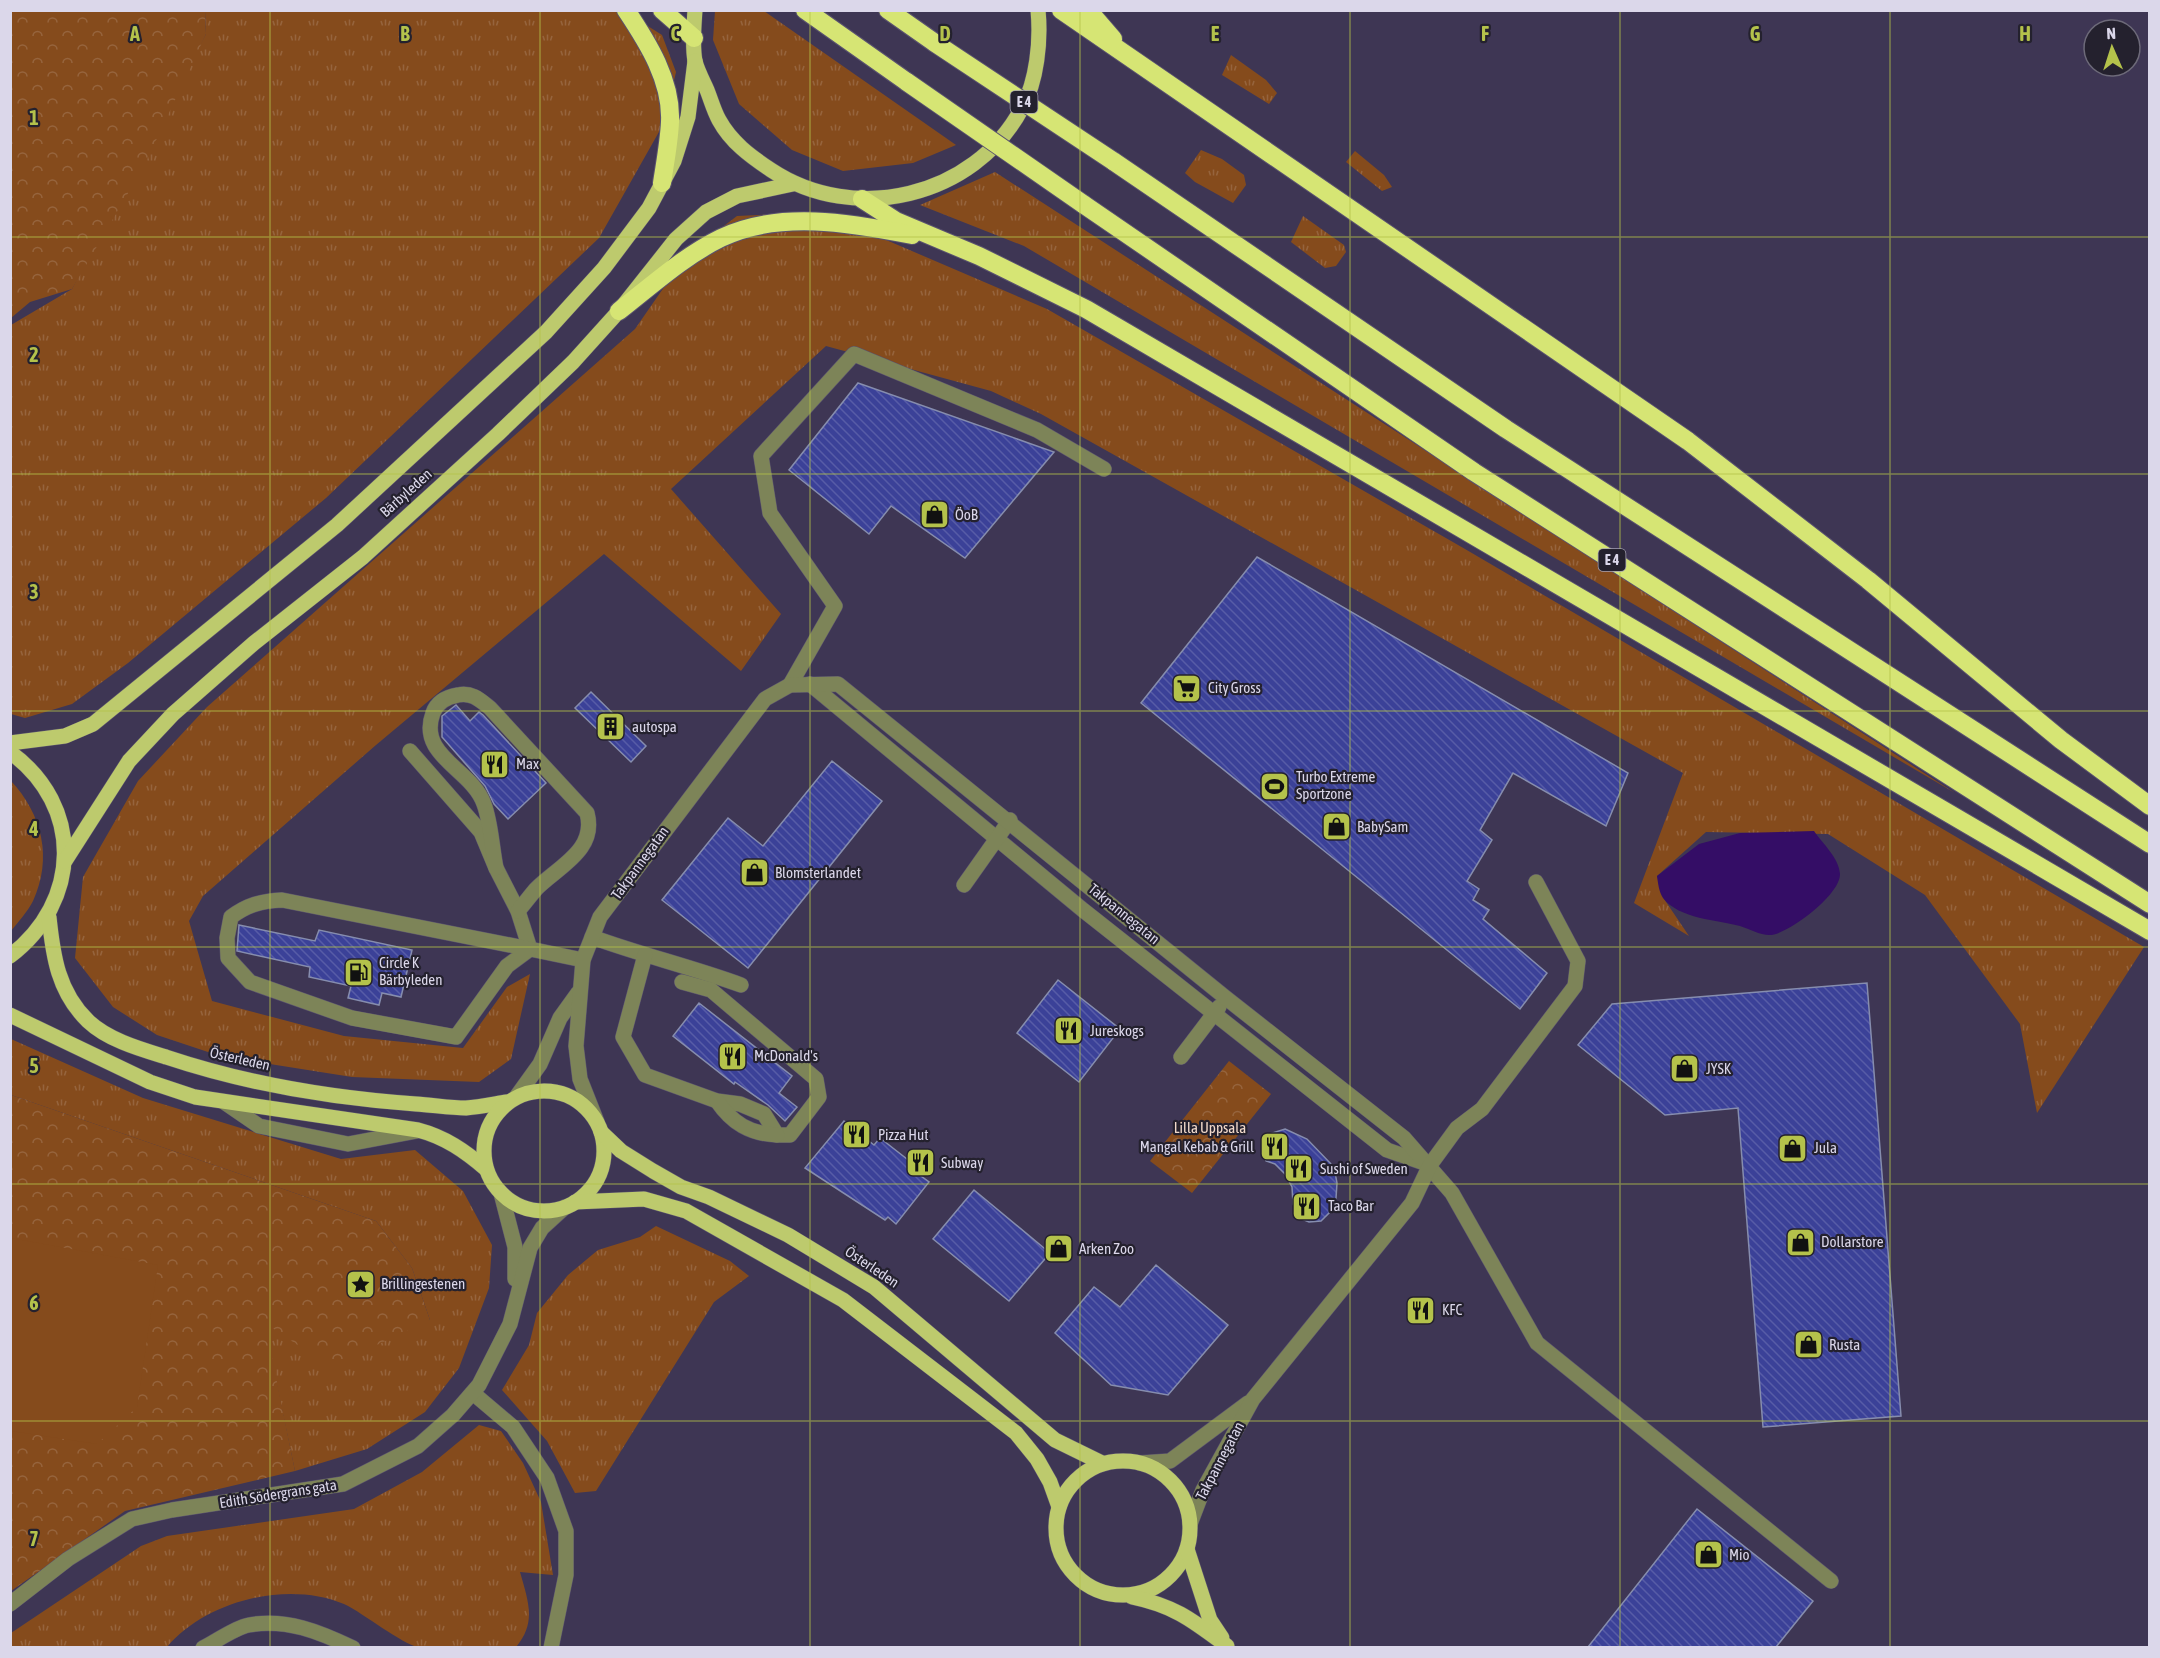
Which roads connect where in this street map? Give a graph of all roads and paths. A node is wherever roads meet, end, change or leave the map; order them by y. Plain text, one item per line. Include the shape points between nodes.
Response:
1 (626, 10) edge
2 (663, 10) edge
3 (694, 10) edge
4 (805, 10) edge
5 (888, 10) edge
6 (1038, 10) edge
7 (1060, 10) edge
8 (1088, 10) edge
9 (694, 38) junction
10 (695, 61) junction
11 (1134, 62) junction
12 (662, 183) junction
13 (793, 184) junction
14 (862, 199) junction
15 (949, 243) junction
16 (619, 311) junction
17 (1104, 469) dead end
18 (810, 684) junction
19 (790, 685) junction
20 (10, 743) edge
21 (410, 751) dead end
22 (10, 752) edge
23 (2150, 806) edge
24 (1010, 820) junction
25 (996, 838) junction
26 (2150, 844) edge
27 (65, 861) junction
28 (496, 868) junction
29 (1536, 882) dead end
30 (964, 885) dead end
31 (2150, 904) edge
32 (519, 911) junction
33 (49, 917) junction
34 (2150, 930) edge
35 (592, 937) junction
36 (530, 949) junction
37 (645, 955) junction
38 (10, 956) edge
39 (583, 960) junction
40 (682, 982) dead end
41 (741, 985) dead end
42 (578, 993) junction
43 (1226, 998) junction
44 (1214, 1014) junction
45 (10, 1015) edge
46 (1181, 1056) dead end
47 (512, 1099) junction
48 (224, 1102) junction
49 (599, 1127) junction
50 (418, 1131) junction
51 (1430, 1165) junction
52 (486, 1169) junction
53 (501, 1193) junction
54 (570, 1204) junction
55 (515, 1296) junction
56 (474, 1394) junction
57 (1253, 1400) junction
58 (1102, 1463) junction
59 (1140, 1463) junction
60 (1059, 1507) junction
61 (1190, 1524) junction
62 (1187, 1549) junction
63 (1831, 1581) dead end
64 (1123, 1595) junction
65 (10, 1604) edge
66 (1228, 1646) edge
67 (202, 1647) edge
68 (353, 1647) edge
69 (551, 1647) edge

1 - 12 highway via 648,43 664,82 670,120
2 - 9 highway
3 - 9 main road
4 - 31 highway, E 4, bridge via 1474,472
5 - 26 highway, E 4, bridge via 1506,429
6 - 14 main road via 1035,69 1023,106 1010,128 988,151 943,183 902,196
7 - 11 highway
8 - 11 highway
9 - 10 main road
10 - 12 main road, Bärbyleden via 688,117 674,161
10 - 13 main road via 719,120 745,153
11 - 23 highway via 1688,441 1868,580 2061,740
12 - 20 main road, Bärbyleden via 650,207 604,268 546,332 337,525 93,724 65,736
13 - 14 main road
13 - 16 main road, Bärbyleden via 737,196 706,212 676,239
14 - 15 highway via 896,221
15 - 16 highway via 842,224 758,225 720,238
15 - 34 highway via 1086,309
16 - 27 main road, Bärbyleden via 532,402 380,542 173,714 129,761
17 - 19 street via 1037,430 854,354 761,456 770,513 835,606
18 - 19 street, Takpannegatan
18 - 24 street, Takpannegatan via 838,684
18 - 25 street, Takpannegatan
19 - 35 street, Takpannegatan via 765,699 600,917
21 - 28 street via 481,831
22 - 27 main road via 28,765 50,793 62,826
24 - 25 street
24 - 43 street, Takpannegatan
25 - 30 street
25 - 44 street, Takpannegatan
27 - 33 main road via 60,890
28 - 32 street
28 - 32 street via 485,805 467,779 435,748 430,734 436,705 460,694 475,696 490,708 587,813 591,828 584,844 536,889
29 - 51 street via 1578,961 1575,986 1482,1109 1457,1128
32 - 36 street
33 - 38 main road via 28,943
33 - 47 main road, Österleden via 53,956 69,998 90,1023 129,1046 216,1073 364,1100 466,1108
35 - 37 street
35 - 39 street, Takpannegatan
36 - 36 street via 507,966 456,1037 352,1018 250,982 228,958 227,938 231,917 243,907 282,900
36 - 39 street
37 - 40 street via 623,1037 645,1075 764,1114 777,1135 790,1136 819,1097 816,1079 711,990
37 - 41 street
39 - 42 street, Takpannegatan
42 - 47 street, Takpannegatan via 560,1018 540,1064
42 - 49 street, Takpannegatan via 576,1046 580,1079
43 - 44 street
43 - 51 street, Takpannegatan via 1404,1138
44 - 46 street
44 - 51 street, Takpannegatan via 1387,1150
45 - 48 main road via 150,1082
47 - 49 main road via 540,1090 562,1093 582,1104
47 - 52 main road via 494,1116 486,1133
48 - 50 main road
48 - 50 street via 259,1126 348,1144
49 - 54 main road via 604,1148 597,1179 588,1192
49 - 58 main road, Österleden via 621,1151 653,1171 788,1235 874,1287 1055,1440
50 - 52 main road via 440,1136
51 - 57 street, Takpannegatan via 1412,1203
51 - 63 street via 1452,1193 1537,1343
52 - 53 main road
53 - 54 main road via 518,1205 538,1210
53 - 55 street via 515,1247
54 - 55 street via 542,1228 530,1248
54 - 60 main road via 644,1199 686,1211 843,1300 1016,1433 1037,1459
55 - 56 street, Edith Södergrans gata via 510,1324
56 - 65 street, Edith Södergrans gata via 418,1446 343,1484 132,1519 68,1559
56 - 69 street via 513,1427 548,1478 566,1532 566,1575
57 - 59 street, Takpannegatan via 1170,1461
57 - 61 street, Takpannegatan via 1203,1490
58 - 59 main road
58 - 60 main road via 1076,1480
59 - 61 main road via 1159,1472 1176,1487
60 - 64 main road via 1056,1531 1068,1567 1085,1584
61 - 62 main road
62 - 64 main road via 1166,1580 1146,1591
62 - 66 main road via 1210,1620
64 - 66 main road via 1179,1611
67 - 68 street via 248,1625 286,1624 323,1633

